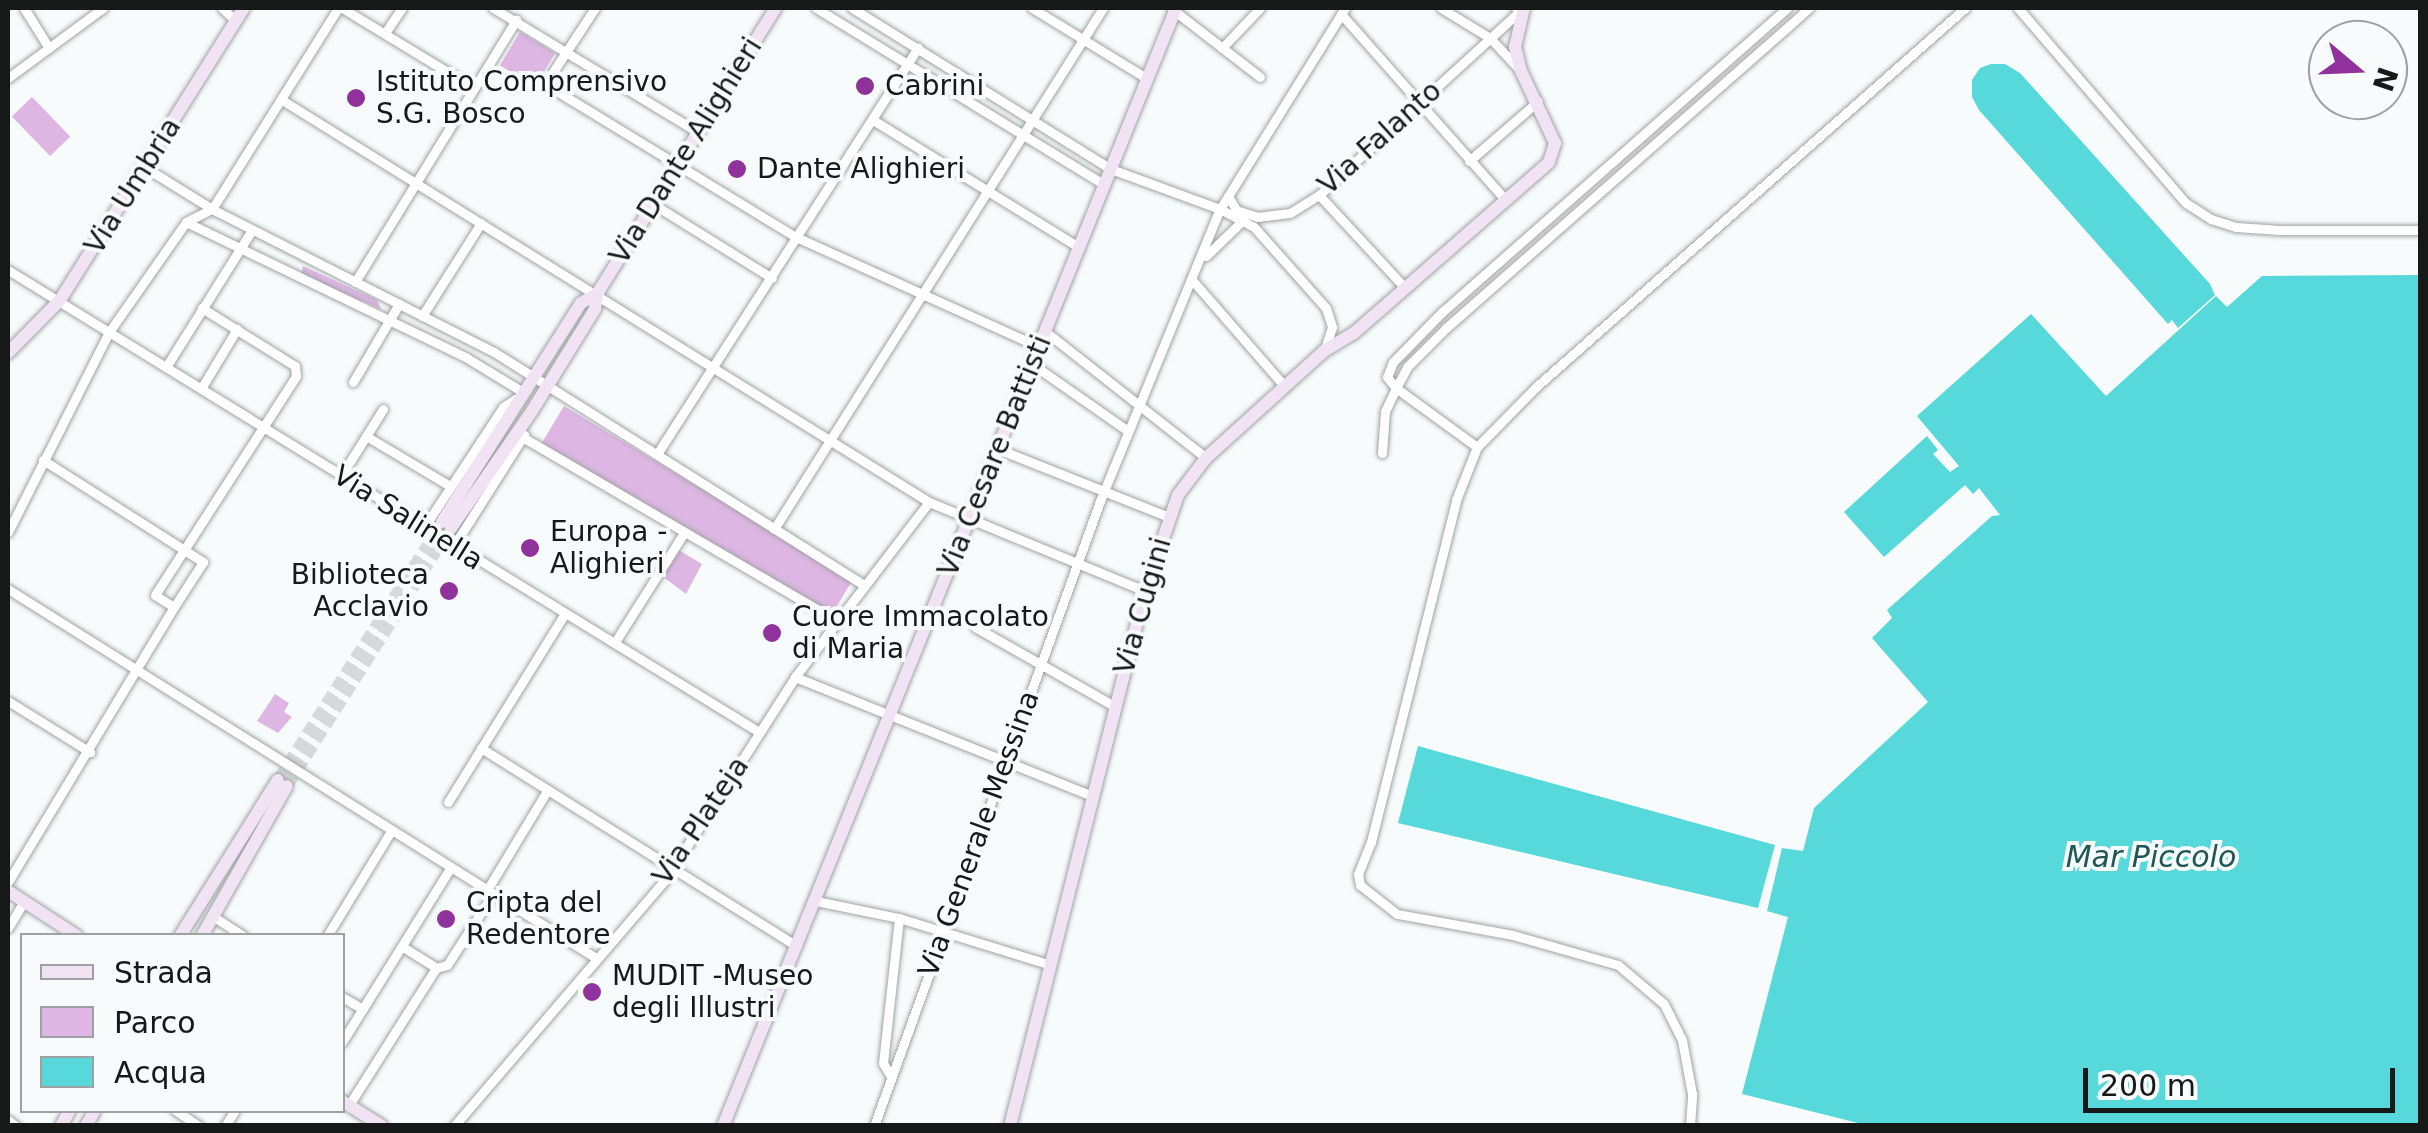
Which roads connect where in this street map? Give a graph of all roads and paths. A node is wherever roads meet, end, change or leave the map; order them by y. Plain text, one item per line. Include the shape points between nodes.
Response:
1 (24, 8) edge
2 (103, 8) edge
3 (222, 8) edge
4 (402, 8) edge
5 (494, 8) edge
6 (594, 8) edge
7 (776, 8) edge
8 (816, 8) edge
9 (852, 8) edge
10 (1032, 8) edge
11 (1102, 8) edge
12 (1174, 8) edge
13 (1260, 8) edge
14 (1442, 8) edge
15 (1787, 8) edge
16 (1809, 8) edge
17 (1966, 8) edge
18 (2018, 8) edge
19 (322, 9) edge
20 (1520, 9) edge
21 (338, 10) edge
22 (1343, 11) edge
23 (239, 14) edge
24 (516, 20) junction
25 (384, 33) junction
26 (1084, 38) junction
27 (1490, 38) junction
28 (49, 48) junction
29 (918, 48) junction
30 (1222, 48) junction
31 (566, 52) junction
32 (908, 64) junction
33 (1520, 71) junction
34 (1260, 77) dead end
35 (8, 78) edge
36 (1148, 79) junction
37 (474, 88) junction
38 (282, 100) junction
39 (1538, 101) junction
40 (1421, 104) junction
41 (873, 120) junction
42 (1032, 120) junction
43 (698, 132) junction
44 (1022, 136) junction
45 (1469, 161) junction
46 (678, 164) junction
47 (146, 168) junction
48 (1111, 170) junction
49 (418, 183) junction
50 (1104, 185) junction
51 (988, 191) junction
52 (1319, 194) junction
53 (1228, 196) junction
54 (1504, 198) junction
55 (653, 204) junction
56 (212, 209) junction
57 (1220, 210) junction
58 (1275, 217) junction
59 (1244, 220) junction
60 (186, 222) junction
61 (481, 222) junction
62 (252, 230) junction
63 (2420, 230) edge
64 (796, 238) junction
65 (1266, 240) junction
66 (1080, 248) junction
67 (240, 249) junction
68 (303, 256) junction
69 (1201, 260) junction
70 (8, 270) edge
71 (294, 275) junction
72 (772, 278) junction
73 (1193, 281) junction
74 (355, 282) junction
75 (1405, 288) junction
76 (596, 294) junction
77 (922, 294) junction
78 (60, 300) junction
79 (400, 304) junction
80 (202, 308) junction
81 (422, 316) junction
82 (391, 322) junction
83 (238, 329) junction
84 (110, 332) junction
85 (1046, 332) junction
86 (476, 343) junction
87 (1040, 347) junction
88 (1324, 351) junction
89 (8, 353) edge
90 (468, 358) junction
91 (1032, 364) junction
92 (166, 367) junction
93 (713, 368) junction
94 (533, 378) junction
95 (353, 382) dead end
96 (547, 387) junction
97 (1285, 387) junction
98 (202, 388) junction
99 (1396, 388) junction
100 (521, 394) junction
101 (1142, 408) junction
102 (383, 409) dead end
103 (532, 411) junction
104 (262, 427) junction
105 (1128, 430) junction
106 (366, 436) junction
107 (524, 438) junction
108 (831, 439) junction
109 (1477, 447) junction
110 (998, 449) junction
111 (1382, 453) dead end
112 (658, 454) junction
113 (1206, 458) junction
114 (43, 460) junction
115 (341, 476) junction
116 (450, 486) junction
117 (1104, 490) junction
118 (929, 502) junction
119 (1169, 516) junction
120 (969, 520) junction
121 (424, 528) junction
122 (774, 529) junction
123 (8, 532) edge
124 (684, 533) junction
125 (453, 547) junction
126 (185, 548) junction
127 (1077, 562) junction
128 (863, 584) junction
129 (8, 590) edge
130 (1145, 590) junction
131 (174, 608) junction
132 (565, 613) junction
133 (837, 621) junction
134 (975, 627) dead end
135 (615, 642) junction
136 (1040, 663) junction
137 (137, 670) junction
138 (795, 677) junction
139 (8, 701) edge
140 (1116, 706) junction
141 (892, 717) junction
142 (760, 732) junction
143 (481, 748) junction
144 (90, 752) junction
145 (1006, 761) junction
146 (547, 790) junction
147 (1093, 796) junction
148 (448, 802) dead end
149 (391, 831) junction
150 (451, 868) junction
151 (674, 869) junction
152 (8, 882) edge
153 (8, 890) edge
154 (490, 892) junction
155 (24, 901) junction
156 (816, 901) junction
157 (214, 918) junction
158 (900, 918) junction
159 (8, 928) edge
160 (945, 932) junction
161 (72, 933) edge
162 (182, 933) edge
163 (204, 933) edge
164 (238, 933) edge
165 (329, 933) edge
166 (797, 946) junction
167 (403, 947) junction
168 (596, 958) junction
169 (1052, 958) junction
170 (436, 968) junction
171 (345, 999) edge
172 (363, 1009) junction
173 (345, 1037) edge
174 (891, 1076) junction
175 (346, 1103) edge
176 (8, 1120) edge
177 (16, 1126) edge
178 (382, 1126) edge
179 (454, 1126) edge
180 (722, 1126) edge
181 (874, 1126) edge
182 (1010, 1126) edge
183 (1690, 1126) edge

1 - 28 street
2 - 28 street
3 - 23 street
4 - 25 street
5 - 24 street
6 - 31 street
7 - 43 main road, Via Dante Alighieri
8 - 32 street
9 - 29 street
10 - 26 street
11 - 26 street
12 - 30 street
12 - 36 main road, Via Cesare Battisti
13 - 30 street
14 - 27 street
15 - 99 street via 1442,312 1393,362 1387,377
16 - 99 street via 1446,328
17 - 109 street via 1537,386
18 - 63 street via 2186,203 2211,219 2280,230
19 - 21 street
20 - 27 street, Via Falanto
20 - 33 main road, Via Falanto
21 - 25 street
21 - 38 street
22 - 40 street
22 - 53 street, Via Generale Messina
23 - 47 main road, Via Umbria
24 - 31 street
24 - 37 street
25 - 37 street
26 - 36 street
26 - 42 street
27 - 33 street
27 - 40 street, Via Falanto
28 - 35 street
29 - 32 street
29 - 42 street
30 - 34 street
31 - 43 street
31 - 46 street via 546,84
32 - 41 street
32 - 44 street
33 - 39 main road, Via Cugini
36 - 48 main road, Via Cesare Battisti
37 - 49 street
38 - 49 street
38 - 56 street
39 - 45 street
39 - 54 main road, Via Cugini via 1554,143 1549,162
40 - 45 street
40 - 52 street, Via Falanto
41 - 51 street
41 - 64 street
42 - 44 street
42 - 48 street
43 - 46 main road, Via Dante Alighieri
44 - 50 street
44 - 51 street
45 - 54 street
46 - 55 main road, Via Dante Alighieri
46 - 64 street
47 - 56 street
47 - 78 main road, Via Umbria
48 - 50 main road, Via Cesare Battisti
48 - 57 street
49 - 61 street
49 - 74 street
50 - 66 main road, Via Cesare Battisti
51 - 66 street
51 - 77 street
52 - 58 street, Via Falanto
52 - 75 street
53 - 57 street, Via Generale Messina
53 - 58 street via 1236,210
54 - 75 main road, Via Cugini
55 - 72 street
55 - 76 main road, Via Dante Alighieri
56 - 60 street
56 - 62 street
57 - 59 street
57 - 69 street, Via Generale Messina
58 - 65 street
59 - 65 street
59 - 69 street
60 - 67 street
60 - 84 street
61 - 76 street
61 - 81 street
62 - 67 street
62 - 68 street
64 - 72 street
64 - 77 street
65 - 88 street via 1326,308 1332,327
66 - 85 main road, Via Cesare Battisti
67 - 71 street
67 - 80 street
68 - 71 street
68 - 74 street
69 - 73 street, Via Generale Messina
70 - 78 street, Via Salinella
71 - 82 street
72 - 93 street
73 - 97 street
73 - 101 street, Via Generale Messina
74 - 79 street
75 - 88 main road, Via Cugini
76 - 93 street
76 - 94 main road, Via Dante Alighieri via 582,302
76 - 96 main road, Via Dante Alighieri via 595,309
77 - 87 street
77 - 108 street
78 - 84 street, Via Salinella
78 - 89 main road, Via Umbria
79 - 81 street
79 - 82 street
80 - 83 street
80 - 92 street
81 - 86 street
82 - 90 street
82 - 95 street
83 - 98 street
83 - 104 street via 295,366 296,376
84 - 92 street, Via Salinella
84 - 114 street
85 - 87 main road, Via Cesare Battisti
85 - 101 street
86 - 90 street
86 - 94 street
87 - 91 main road, Via Cesare Battisti
88 - 97 main road, Via Cugini
90 - 100 street
91 - 105 street
91 - 110 main road, Via Cesare Battisti
92 - 98 street, Via Salinella
93 - 108 street
93 - 112 street
94 - 96 street
94 - 100 main road, Via Dante Alighieri
96 - 103 main road, Via Dante Alighieri
96 - 112 street
97 - 113 main road, Via Cugini
98 - 104 street, Via Salinella
99 - 109 street
99 - 111 street via 1385,410
100 - 103 main road, Via Dante Alighieri via 447,525
100 - 116 street, Via Dante Alighieri via 503,407
101 - 105 street, Via Generale Messina
101 - 113 street
102 - 106 street
103 - 107 street, Via Dante Alighieri
104 - 115 street, Via Salinella
104 - 126 street
105 - 117 street, Via Generale Messina
106 - 115 street
106 - 116 street
107 - 124 street
107 - 125 street, Via Dante Alighieri
108 - 118 street
108 - 122 street
109 - 183 street via 1456,500 1360,886 1397,914 1513,935 1618,965 1664,1004 1682,1040
110 - 117 street
110 - 120 main road, Via Cesare Battisti
112 - 122 street
113 - 119 main road, Via Cugini
114 - 123 street
114 - 126 street
115 - 121 street, Via Salinella
116 - 121 street, Via Dante Alighieri
117 - 119 street
117 - 127 street, Via Generale Messina
118 - 120 street
118 - 128 street, Via Plateja
119 - 130 main road, Via Cugini
120 - 127 street
120 - 141 main road, Via Cesare Battisti
121 - 125 street, Via Salinella
122 - 128 street
124 - 133 street
124 - 135 street
125 - 132 street, Via Salinella
126 - 131 street via 202,562
126 - 131 street via 155,596
127 - 130 street
127 - 136 street, Via Generale Messina
128 - 133 street, Via Plateja
129 - 137 street
130 - 140 main road, Via Cugini
131 - 137 street
132 - 135 street, Via Salinella
132 - 143 street
133 - 138 street, Via Plateja
134 - 136 street
135 - 142 street, Via Salinella
136 - 140 street
136 - 145 street, Via Generale Messina
137 - 144 street
137 - 149 street
138 - 141 street
138 - 142 street, Via Plateja
139 - 144 street
140 - 147 main road, Via Cugini
141 - 145 street
141 - 156 main road, Via Cesare Battisti
142 - 151 street, Via Plateja
143 - 146 street
143 - 148 street
144 - 152 street
145 - 147 street
145 - 160 street, Via Generale Messina
146 - 151 street
146 - 154 street
147 - 169 main road, Via Cugini
149 - 150 street
149 - 165 street
150 - 154 street
150 - 167 street
151 - 166 street
151 - 168 street, Via Plateja
153 - 155 main road
154 - 168 street
154 - 170 street via 447,965
155 - 159 street
155 - 161 main road
156 - 158 street
156 - 166 main road, Via Cesare Battisti
157 - 162 main road via 283,783
157 - 163 main road
157 - 164 street
158 - 160 street
158 - 174 street via 882,1063
160 - 169 street
160 - 174 street, Via Generale Messina
166 - 180 main road, Via Cesare Battisti
167 - 170 street
167 - 172 street
168 - 179 street, Via Plateja
169 - 182 main road, Via Cugini
170 - 175 street
171 - 172 street
172 - 173 street
174 - 181 street, Via Generale Messina
175 - 178 main road
176 - 177 street

